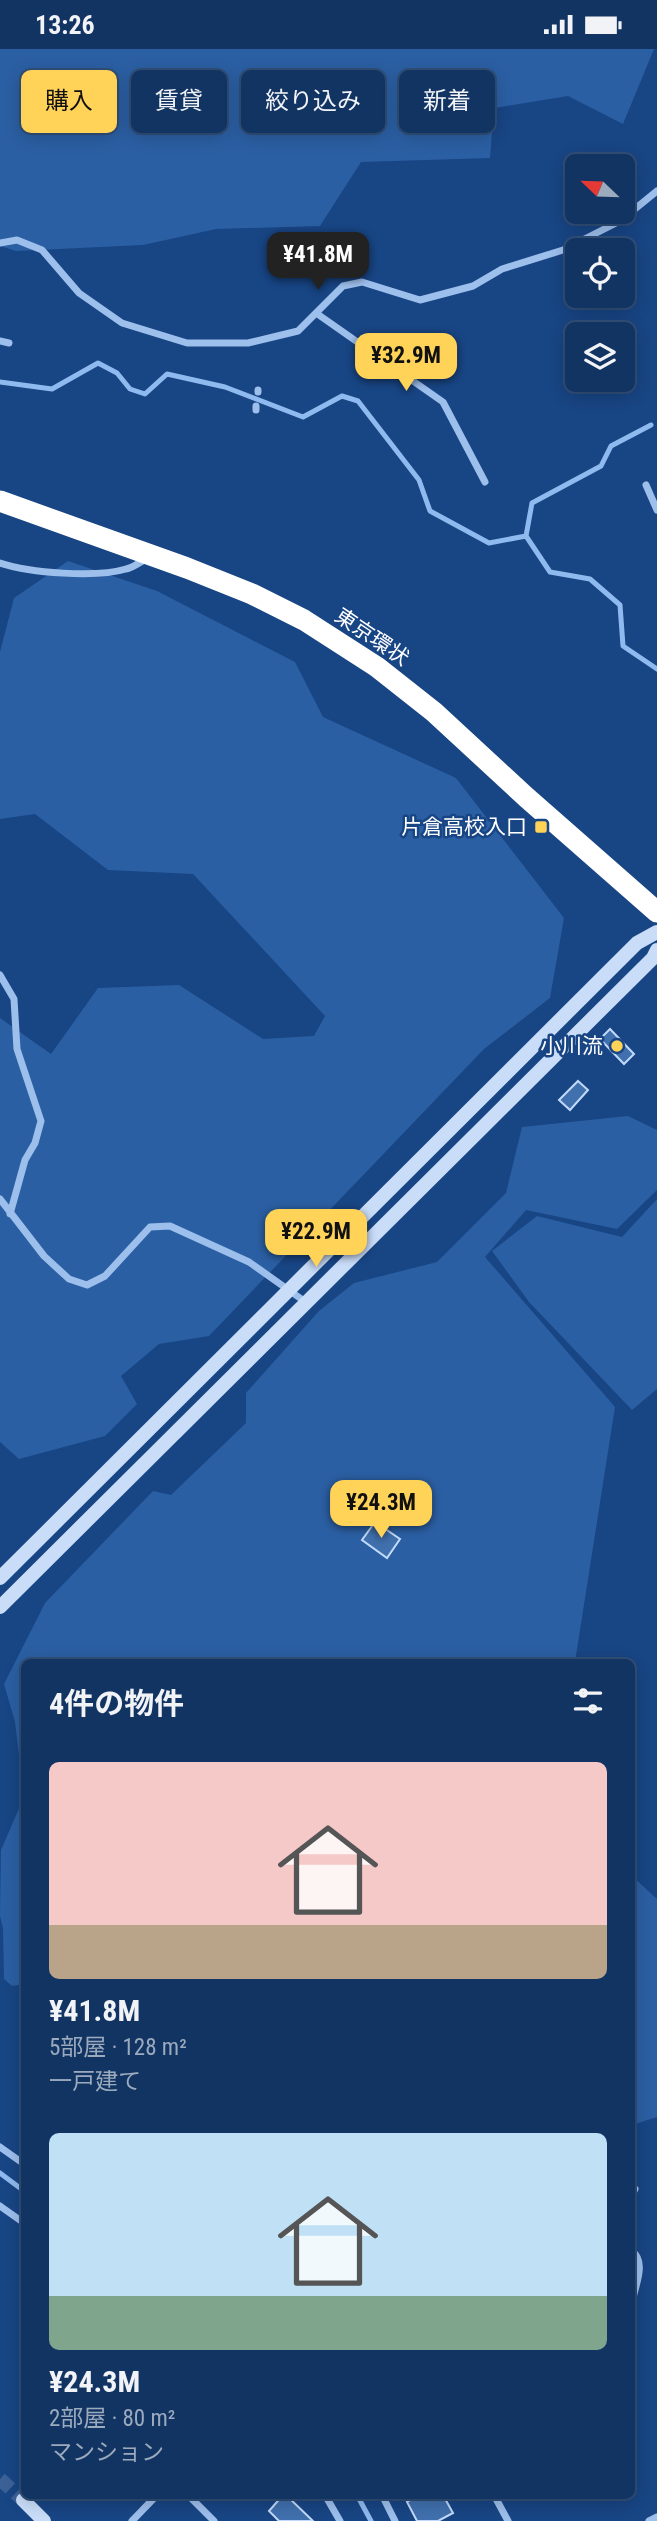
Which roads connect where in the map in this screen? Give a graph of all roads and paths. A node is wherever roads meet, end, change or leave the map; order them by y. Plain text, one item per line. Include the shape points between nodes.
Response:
1 (657, 191) edge
2 (0, 243) edge
3 (316, 313) junction
4 (485, 482) dead end
5 (646, 485) dead end
6 (0, 501) edge
7 (657, 510) edge
8 (151, 556) junction
9 (0, 563) edge
10 (657, 912) edge
11 (657, 932) edge
12 (657, 950) edge
13 (0, 975) edge
14 (0, 1199) edge
15 (10, 1214) junction
16 (291, 1290) junction
17 (307, 1303) junction
18 (0, 1578) edge
19 (0, 1607) edge
20 (0, 2147) edge
21 (21, 2162) edge
22 (0, 2206) edge
23 (21, 2221) edge
24 (635, 2254) edge
25 (635, 2288) edge
26 (153, 2499) edge
27 (192, 2499) edge
28 (327, 2499) edge
29 (384, 2499) edge
30 (496, 2499) edge
31 (23, 2500) dead end
32 (657, 2517) edge
33 (44, 2521) edge
34 (132, 2521) edge
35 (215, 2521) edge
36 (340, 2521) edge
37 (395, 2521) edge
38 (508, 2521) edge
39 (649, 2521) edge

1 - 3 street via 620,221 563,250 502,269 472,286 420,300 362,282 343,286
2 - 3 street via 17,240 42,250 79,293 122,323 187,343 261,341 299,331
3 - 4 street via 443,402
5 - 7 street
6 - 8 highway, 東京環状
8 - 9 street via 127,569 81,573
8 - 10 highway, 東京環状 via 252,594 304,620 377,667 434,712
11 - 16 street via 637,943
12 - 17 street
13 - 15 street via 14,999 17,1049 41,1121
14 - 15 street
15 - 16 street via 44,1256 69,1279 87,1285 105,1276 150,1227 170,1226 248,1262
16 - 17 street
16 - 18 street
17 - 19 street
20 - 21 street
22 - 23 street
24 - 25 street via 640,2259
26 - 34 street
27 - 35 street
28 - 36 street
29 - 37 street
30 - 38 street
31 - 33 street
32 - 39 street

